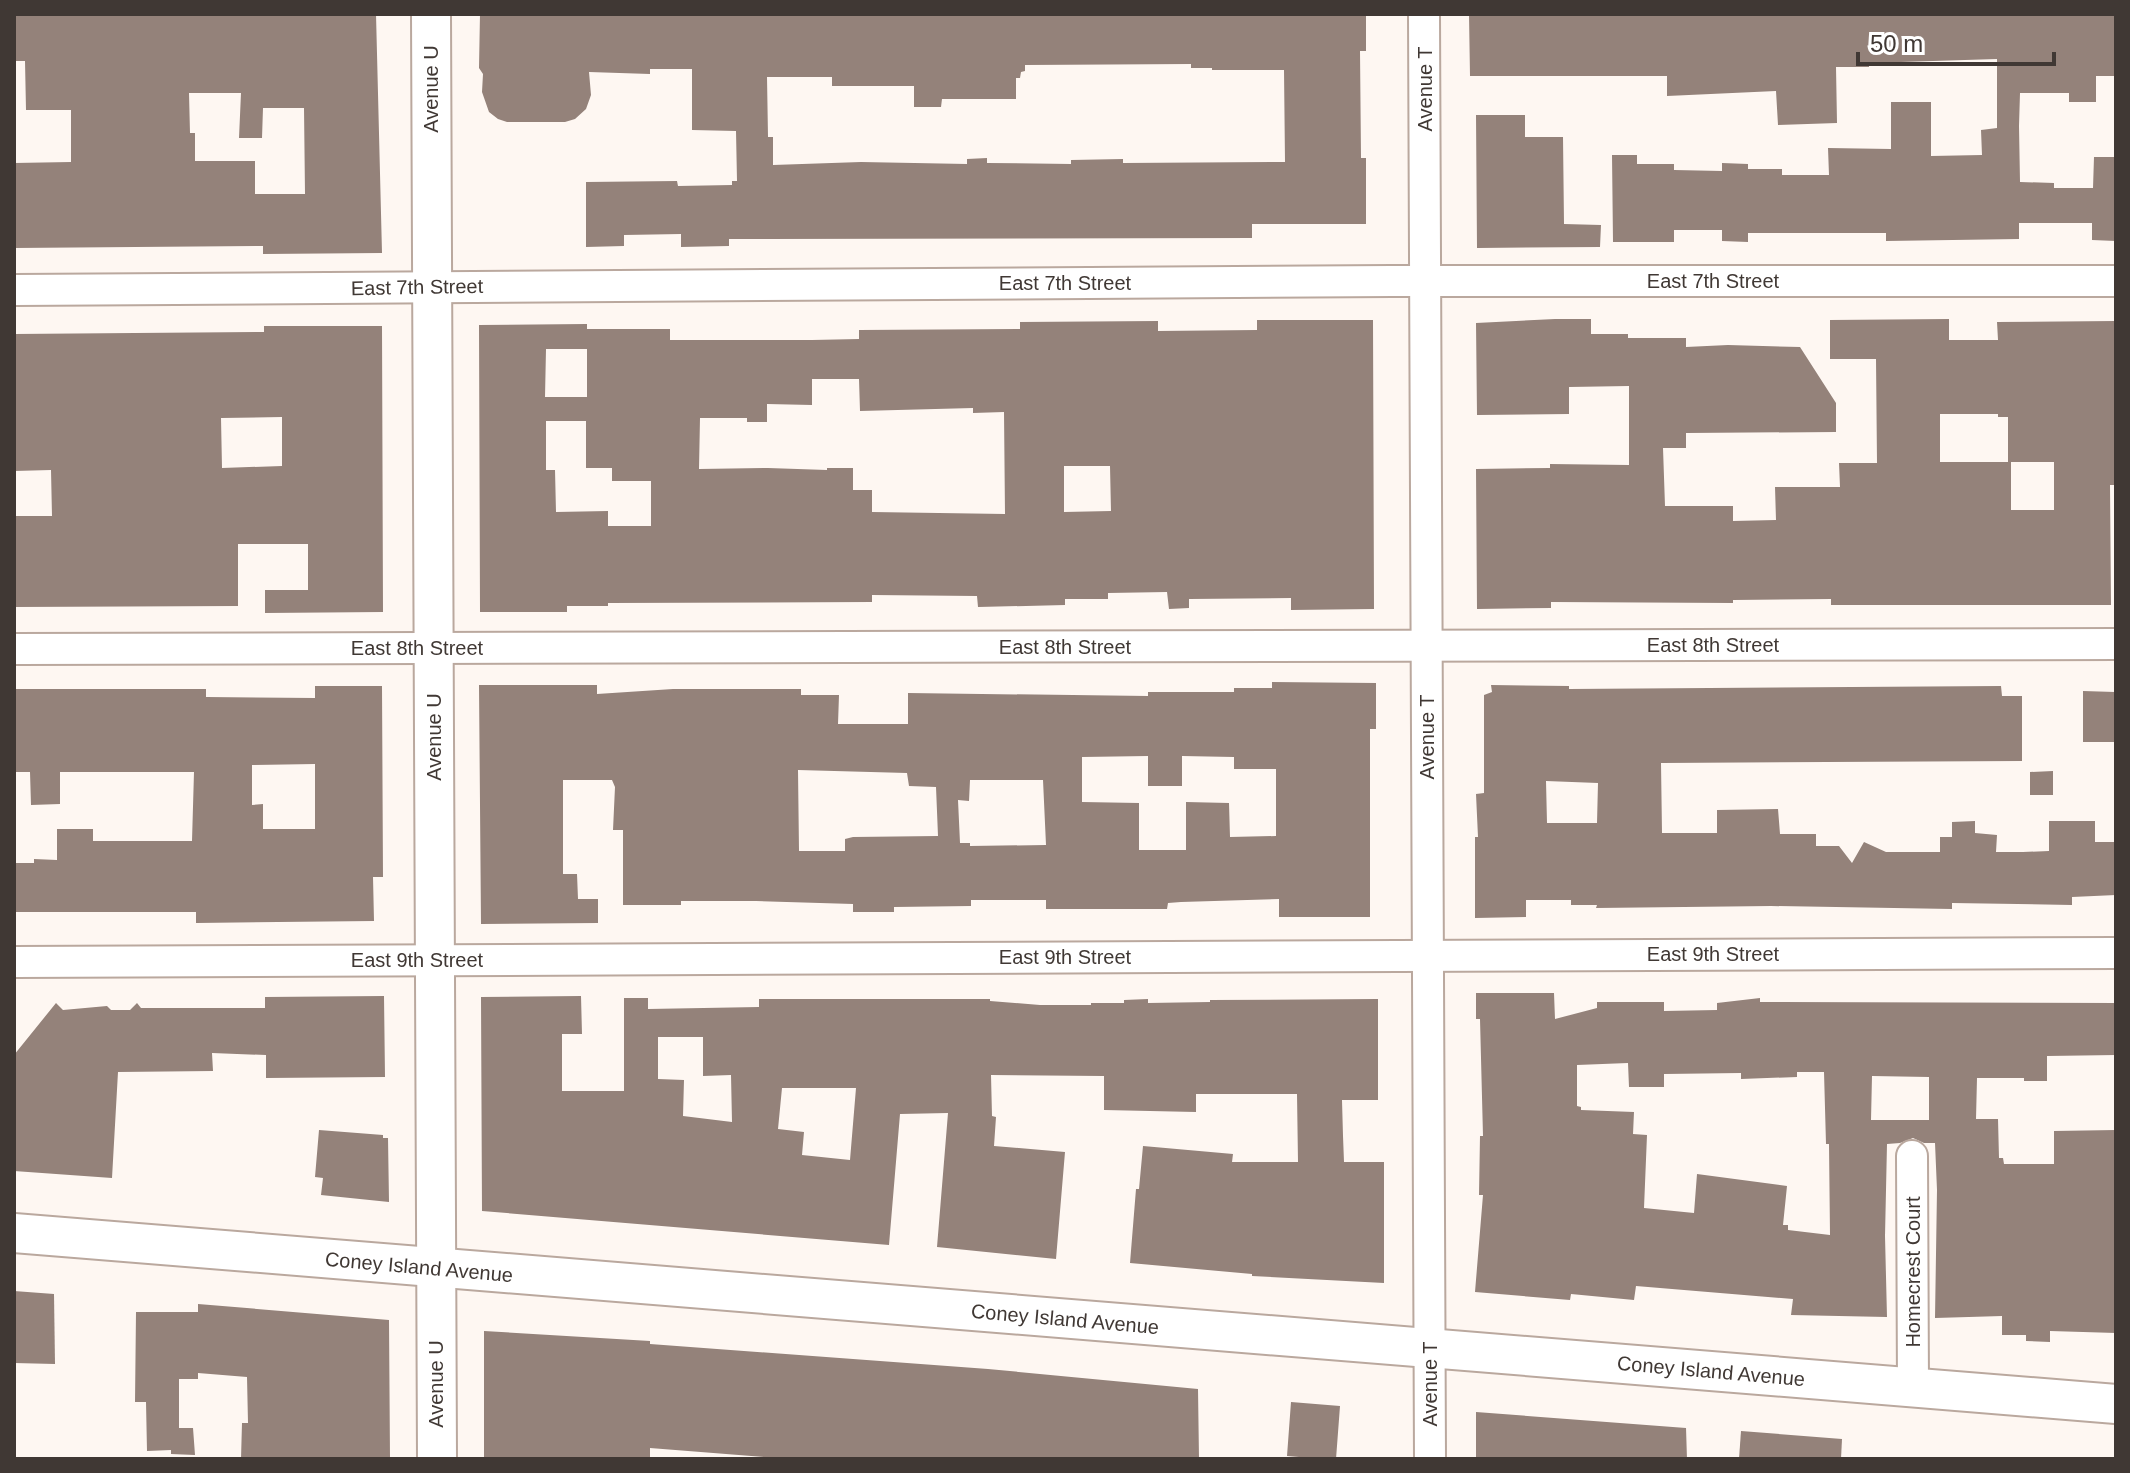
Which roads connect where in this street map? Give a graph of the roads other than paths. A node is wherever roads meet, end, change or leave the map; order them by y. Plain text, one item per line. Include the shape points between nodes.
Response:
1 (431, 14) edge
2 (1424, 14) edge
3 (1425, 281) junction
4 (2116, 281) edge
5 (432, 286) junction
6 (14, 290) edge
7 (2116, 644) edge
8 (1427, 646) junction
9 (434, 648) junction
10 (14, 649) edge
11 (2116, 953) edge
12 (1428, 955) junction
13 (435, 960) junction
14 (14, 962) edge
15 (1912, 1156) dead end
16 (14, 1233) edge
17 (436, 1269) junction
18 (1430, 1348) junction
19 (1913, 1387) junction
20 (2116, 1404) edge
21 (437, 1459) edge
22 (1430, 1459) edge

1 - 5 main road, Avenue U
2 - 3 street, Avenue T
3 - 4 street, East 7th Street
3 - 5 street, East 7th Street
3 - 8 street, Avenue T
5 - 6 street, East 7th Street
5 - 9 main road, Avenue U
7 - 8 street, East 8th Street
8 - 9 street, East 8th Street
8 - 12 street, Avenue T
9 - 10 street, East 8th Street
9 - 13 main road, Avenue U
11 - 12 street, East 9th Street
12 - 13 street, East 9th Street
12 - 18 street, Avenue T
13 - 14 street, East 9th Street
13 - 17 main road, Avenue U
15 - 19 street, Homecrest Court
16 - 17 main road, Coney Island Avenue
17 - 18 main road, Coney Island Avenue
17 - 21 main road, Avenue U
18 - 19 main road, Coney Island Avenue
18 - 22 street, Avenue T
19 - 20 main road, Coney Island Avenue

